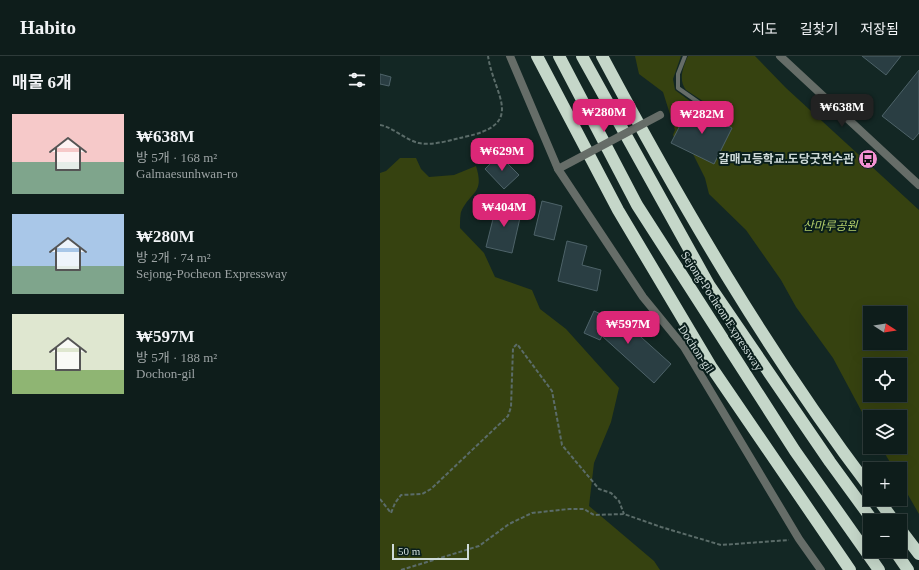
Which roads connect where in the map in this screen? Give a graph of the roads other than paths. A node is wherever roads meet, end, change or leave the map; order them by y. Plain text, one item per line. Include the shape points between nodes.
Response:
1 (510, 56) edge
2 (537, 56) edge
3 (559, 56) edge
4 (582, 56) edge
5 (602, 56) edge
6 (685, 56) edge
7 (780, 56) edge
8 (660, 115) dead end
9 (721, 118) dead end
10 (558, 169) junction
11 (919, 185) edge
12 (863, 479) edge
13 (868, 514) edge
14 (907, 538) edge
15 (919, 554) edge
16 (899, 558) edge
17 (821, 570) edge
18 (850, 570) edge
19 (879, 570) edge
20 (908, 570) edge

1 - 10 street, Dochon-gil
2 - 18 highway via 618,210 712,368
3 - 19 highway, Sejong-Pocheon Expressway via 637,205 795,451
4 - 13 highway, Sejong-Pocheon Expressway via 709,285
5 - 12 highway via 715,259 832,437
6 - 9 lane via 678,74 678,88
7 - 11 street
8 - 10 street, bridge
10 - 17 street, Dochon-gil via 643,297 684,347 798,537
14 - 15 highway
16 - 20 highway

